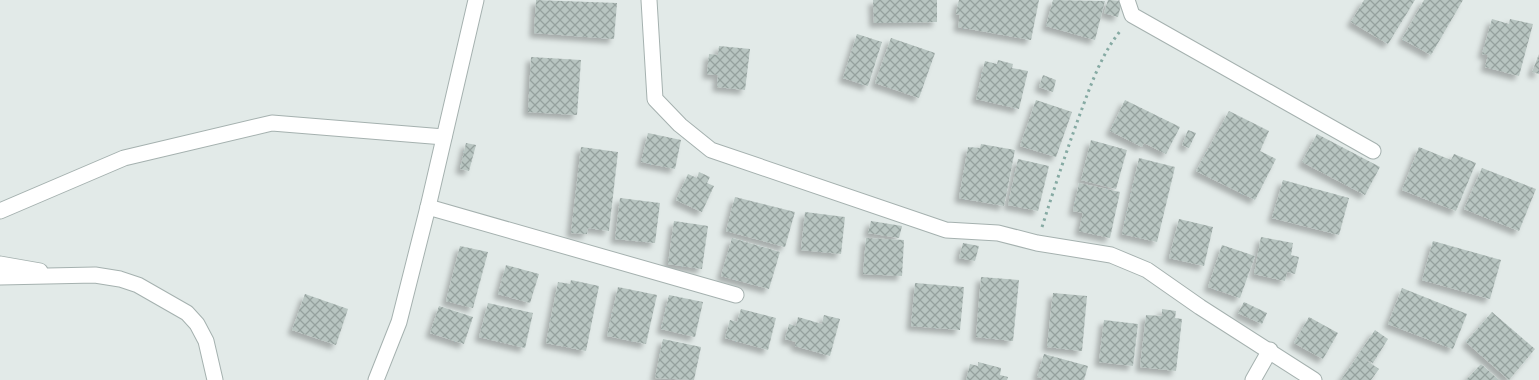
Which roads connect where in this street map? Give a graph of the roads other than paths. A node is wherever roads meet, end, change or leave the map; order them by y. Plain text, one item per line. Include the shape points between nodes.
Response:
1 (476, 0) edge
2 (648, 0) edge
3 (1127, 0) edge
4 (444, 137) junction
5 (1373, 151) dead end
6 (428, 207) junction
7 (0, 211) edge
8 (0, 264) edge
9 (63, 276) junction
10 (0, 277) edge
11 (736, 295) dead end
12 (1270, 350) junction
13 (215, 380) edge
14 (376, 380) edge
15 (1253, 380) edge
16 (1314, 380) edge

1 - 4 street
2 - 12 street via 656,99 680,125 712,150 946,230 998,233 1111,255 1147,270
3 - 5 street via 1132,16
4 - 6 street
4 - 7 street via 272,123 124,158
6 - 11 street
6 - 14 street via 399,322
8 - 9 street
9 - 10 street
9 - 13 street via 120,278 187,313 206,341
12 - 15 street
12 - 16 street

